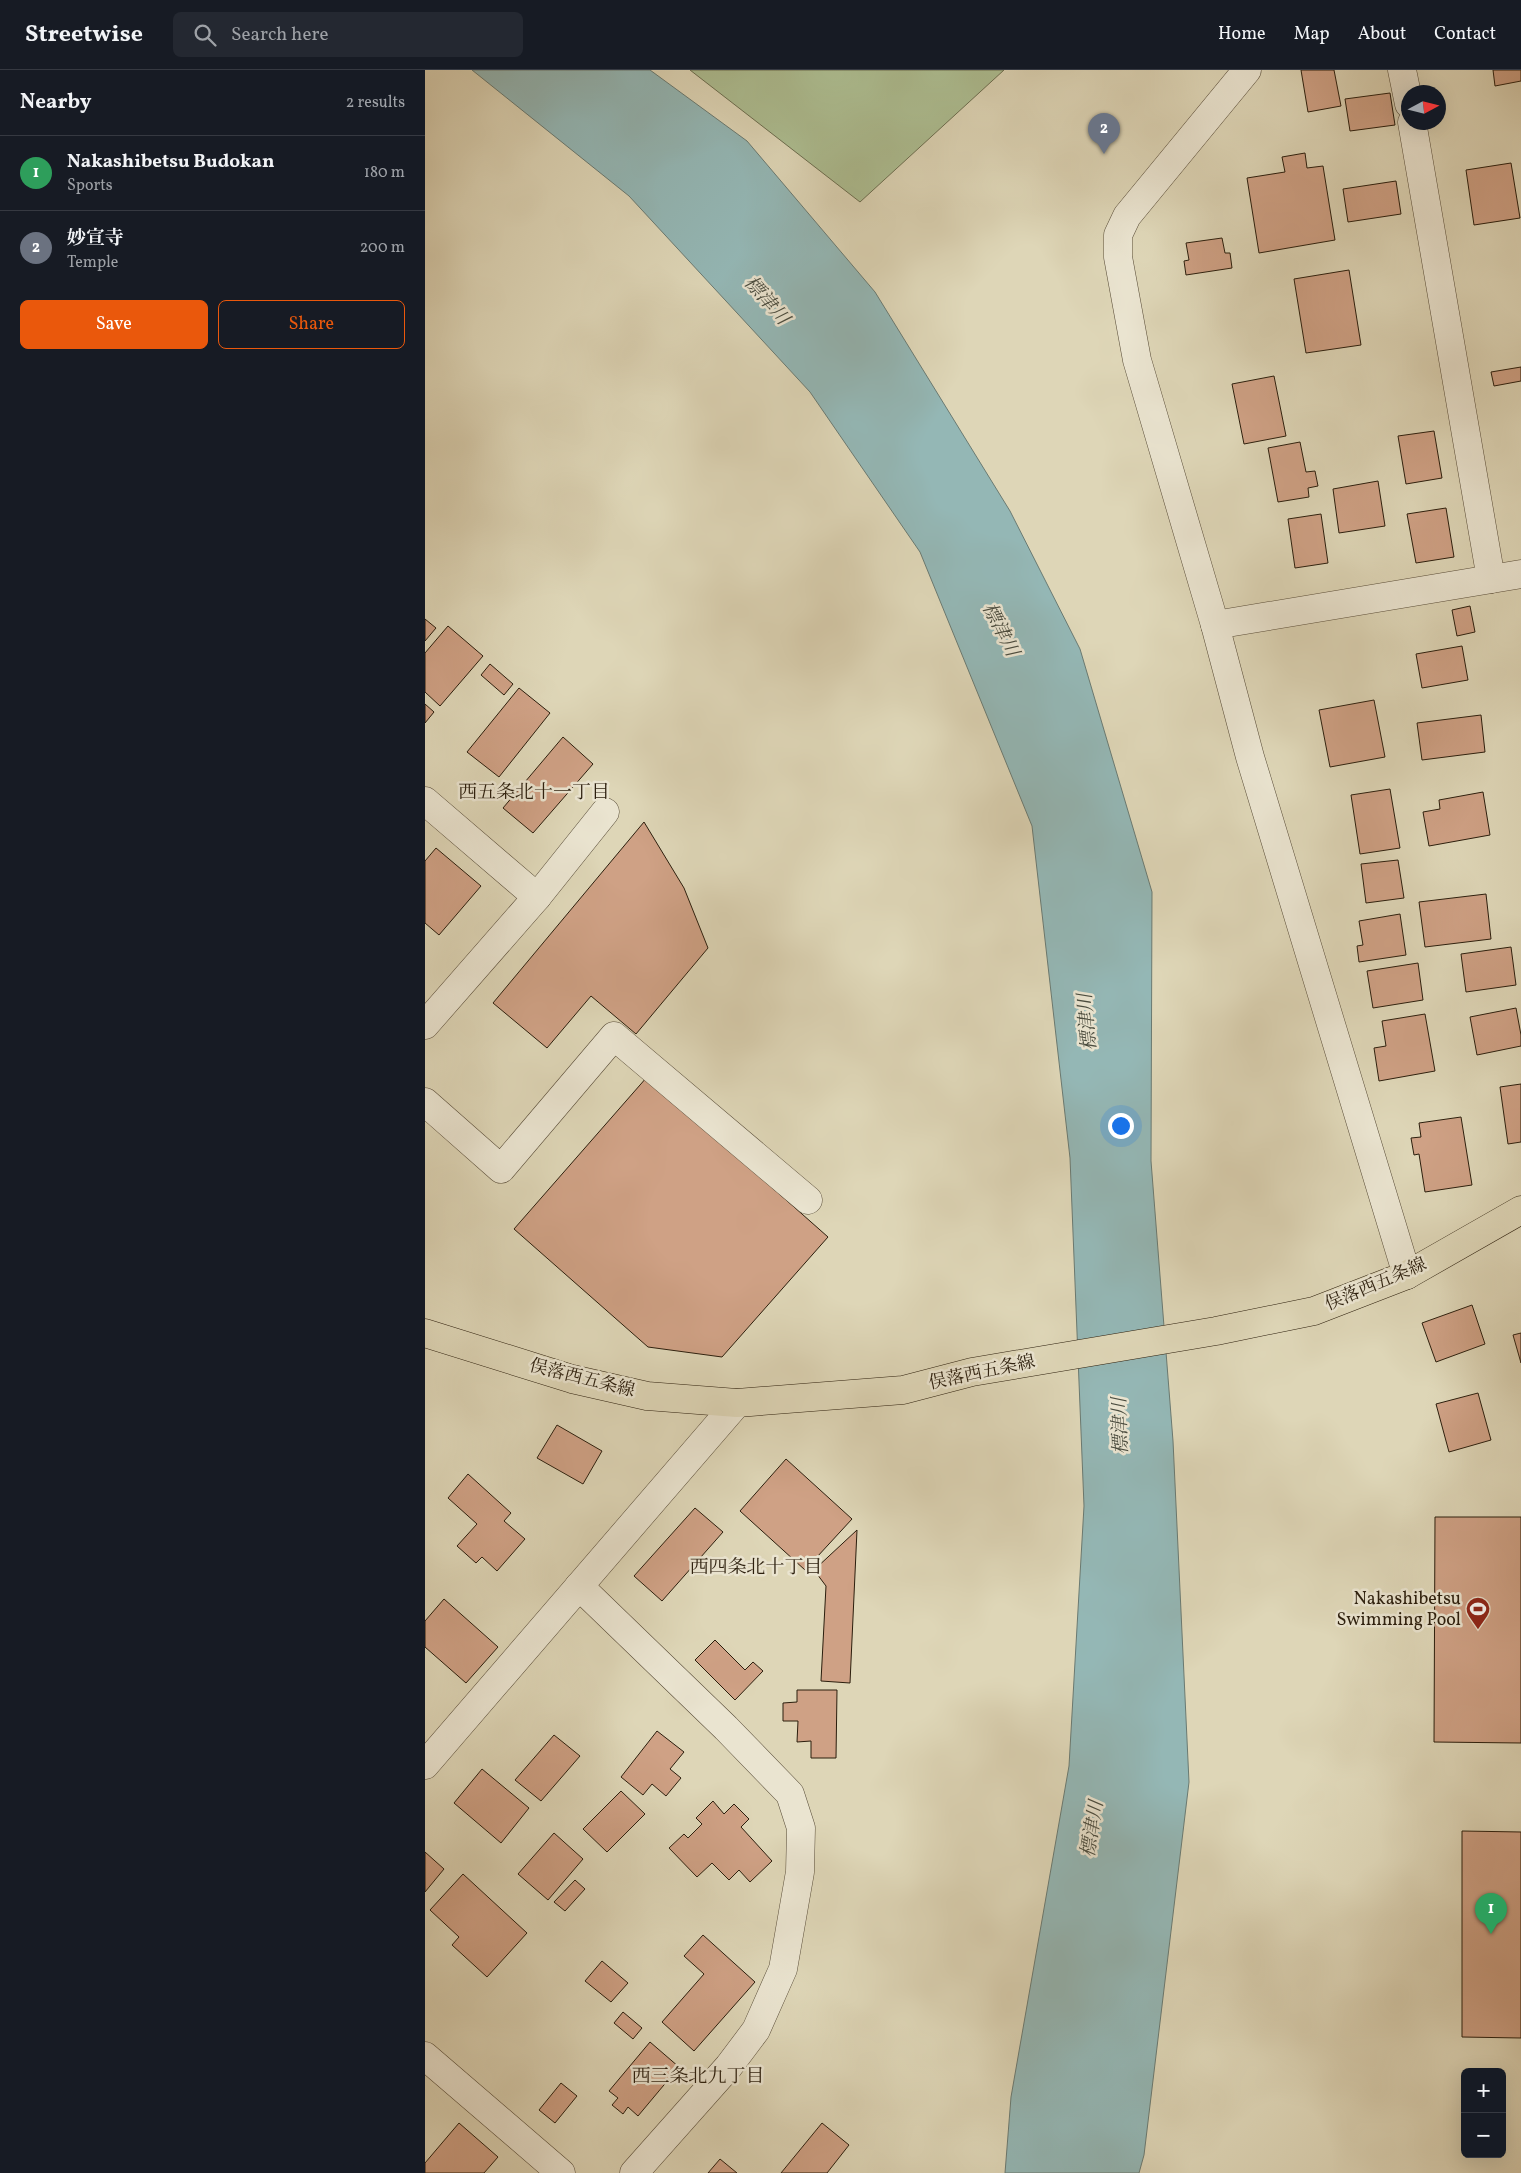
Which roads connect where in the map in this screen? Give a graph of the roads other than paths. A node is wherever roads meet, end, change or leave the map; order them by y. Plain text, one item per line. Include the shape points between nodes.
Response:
1 (1247, 70) edge
2 (1403, 70) edge
3 (1406, 85) edge
4 (1413, 130) edge
5 (1521, 574) edge
6 (1491, 579) junction
7 (1215, 625) junction
8 (425, 802) edge
9 (605, 812) dead end
10 (537, 897) junction
11 (425, 1025) edge
12 (425, 1102) edge
13 (809, 1200) dead end
14 (1521, 1210) edge
15 (1407, 1275) junction
16 (425, 1333) edge
17 (737, 1403) junction
18 (579, 1586) junction
19 (425, 1765) edge
20 (425, 2056) edge
21 (561, 2173) edge
22 (634, 2173) edge

1 - 7 street via 1127,216 1118,236 1122,288 1137,360
2 - 3 street
4 - 6 street
5 - 6 street
6 - 7 street
7 - 15 street via 1249,757
8 - 10 street
9 - 10 street
10 - 11 street
12 - 13 street via 501,1169 614,1036
14 - 15 main road, 俣落西五条線
15 - 17 main road, 俣落西五条線 via 1314,1312 1216,1331 972,1372 903,1390
16 - 17 main road, 俣落西五条線 via 572,1379 638,1394
17 - 18 street
18 - 19 street
18 - 22 street via 790,1794 801,1828 800,1872 783,1970 756,2030 729,2066
20 - 21 street

